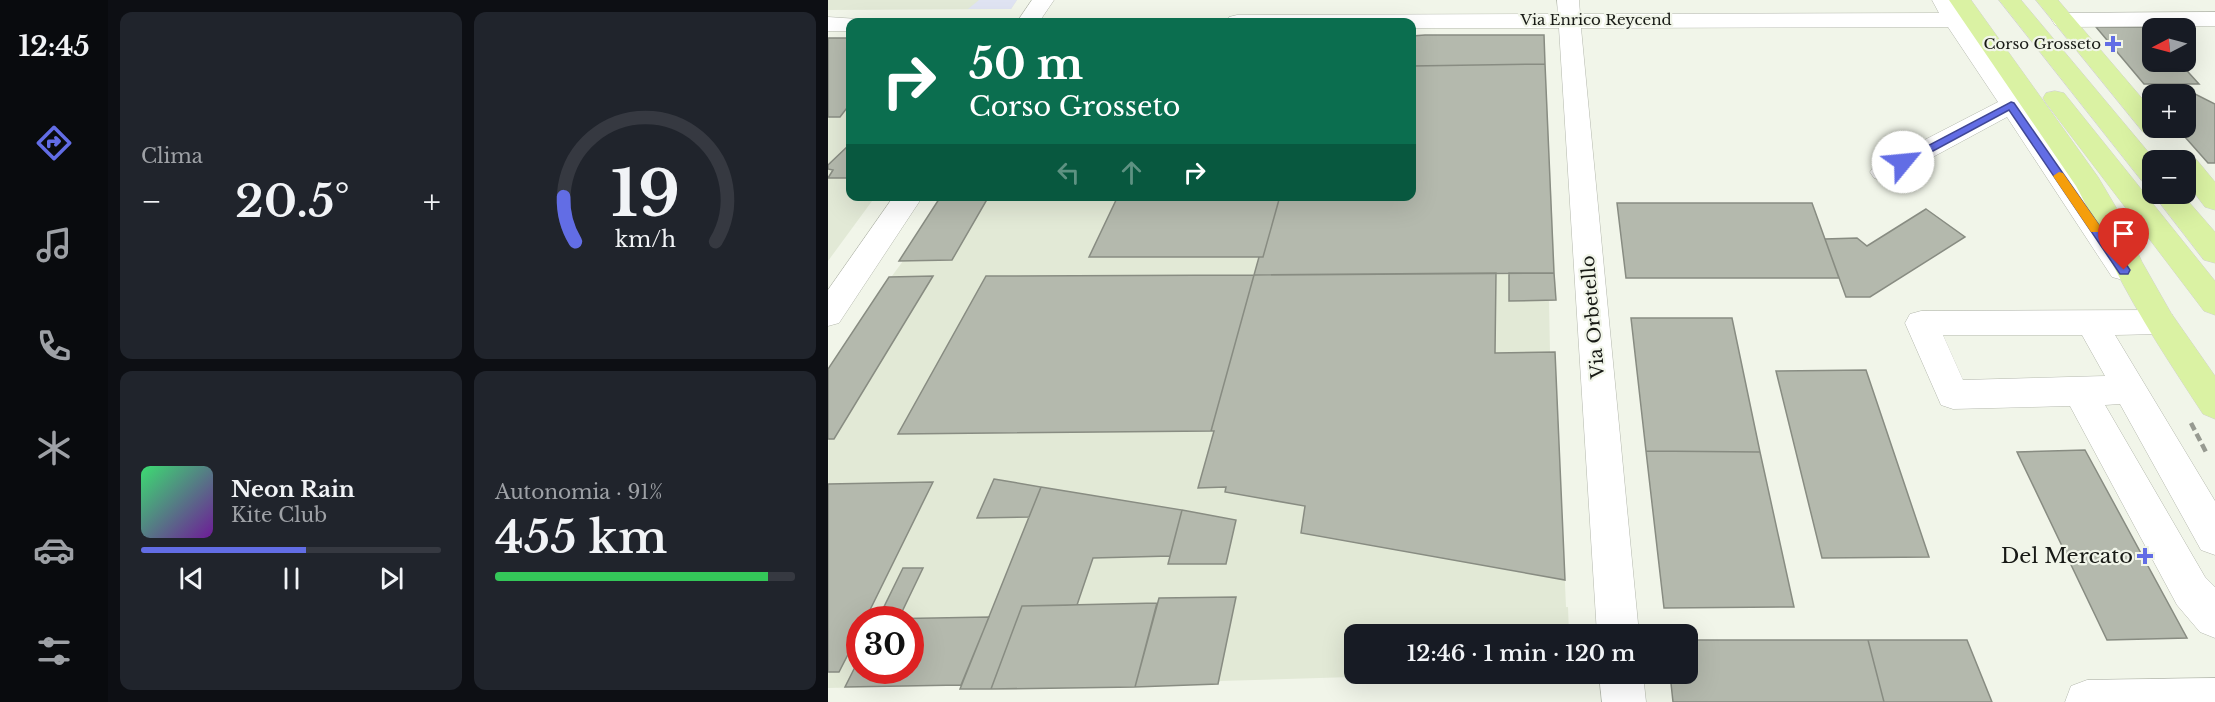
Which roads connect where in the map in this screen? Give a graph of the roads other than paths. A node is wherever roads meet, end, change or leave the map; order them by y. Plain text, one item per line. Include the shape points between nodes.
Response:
1 (1044, 0) edge
2 (1978, 0) edge
3 (2010, 0) edge
4 (2047, 0) edge
5 (1952, 7) edge
6 (1569, 10) edge
7 (1031, 18) edge
8 (2215, 19) edge
9 (2063, 20) junction
10 (1416, 21) edge
11 (828, 24) edge
12 (846, 24) edge
13 (2011, 105) junction
14 (2142, 114) edge
15 (2163, 138) edge
16 (2173, 150) edge
17 (2142, 163) edge
18 (1884, 172) dead end
19 (2196, 177) edge
20 (2215, 200) edge
21 (906, 201) edge
22 (2175, 204) edge
23 (2215, 252) edge
24 (2215, 303) edge
25 (828, 314) edge
26 (2160, 322) junction
27 (2092, 324) junction
28 (2130, 390) junction
29 (2079, 391) junction
30 (2215, 404) edge
31 (2215, 537) edge
32 (2215, 617) edge
33 (1617, 624) edge
34 (1622, 684) edge
35 (2215, 700) edge
36 (1624, 702) edge
37 (2087, 702) edge

1 - 7 street
2 - 24 main road
3 - 17 main road
4 - 9 main road
5 - 6 street, Via Enrico Reycend
5 - 13 street
5 - 26 main road via 2088,183
6 - 10 street, Via Enrico Reycend
6 - 33 street, Via Orbetello
8 - 9 street
9 - 14 main road
11 - 12 street
13 - 18 street
13 - 26 street
15 - 16 main road
19 - 20 main road
21 - 25 street
22 - 23 main road
26 - 27 street
26 - 30 main road
27 - 28 street
27 - 29 street via 1922,323 1953,395
28 - 29 street
28 - 31 street
29 - 32 street via 2191,591
34 - 36 street
35 - 37 street

